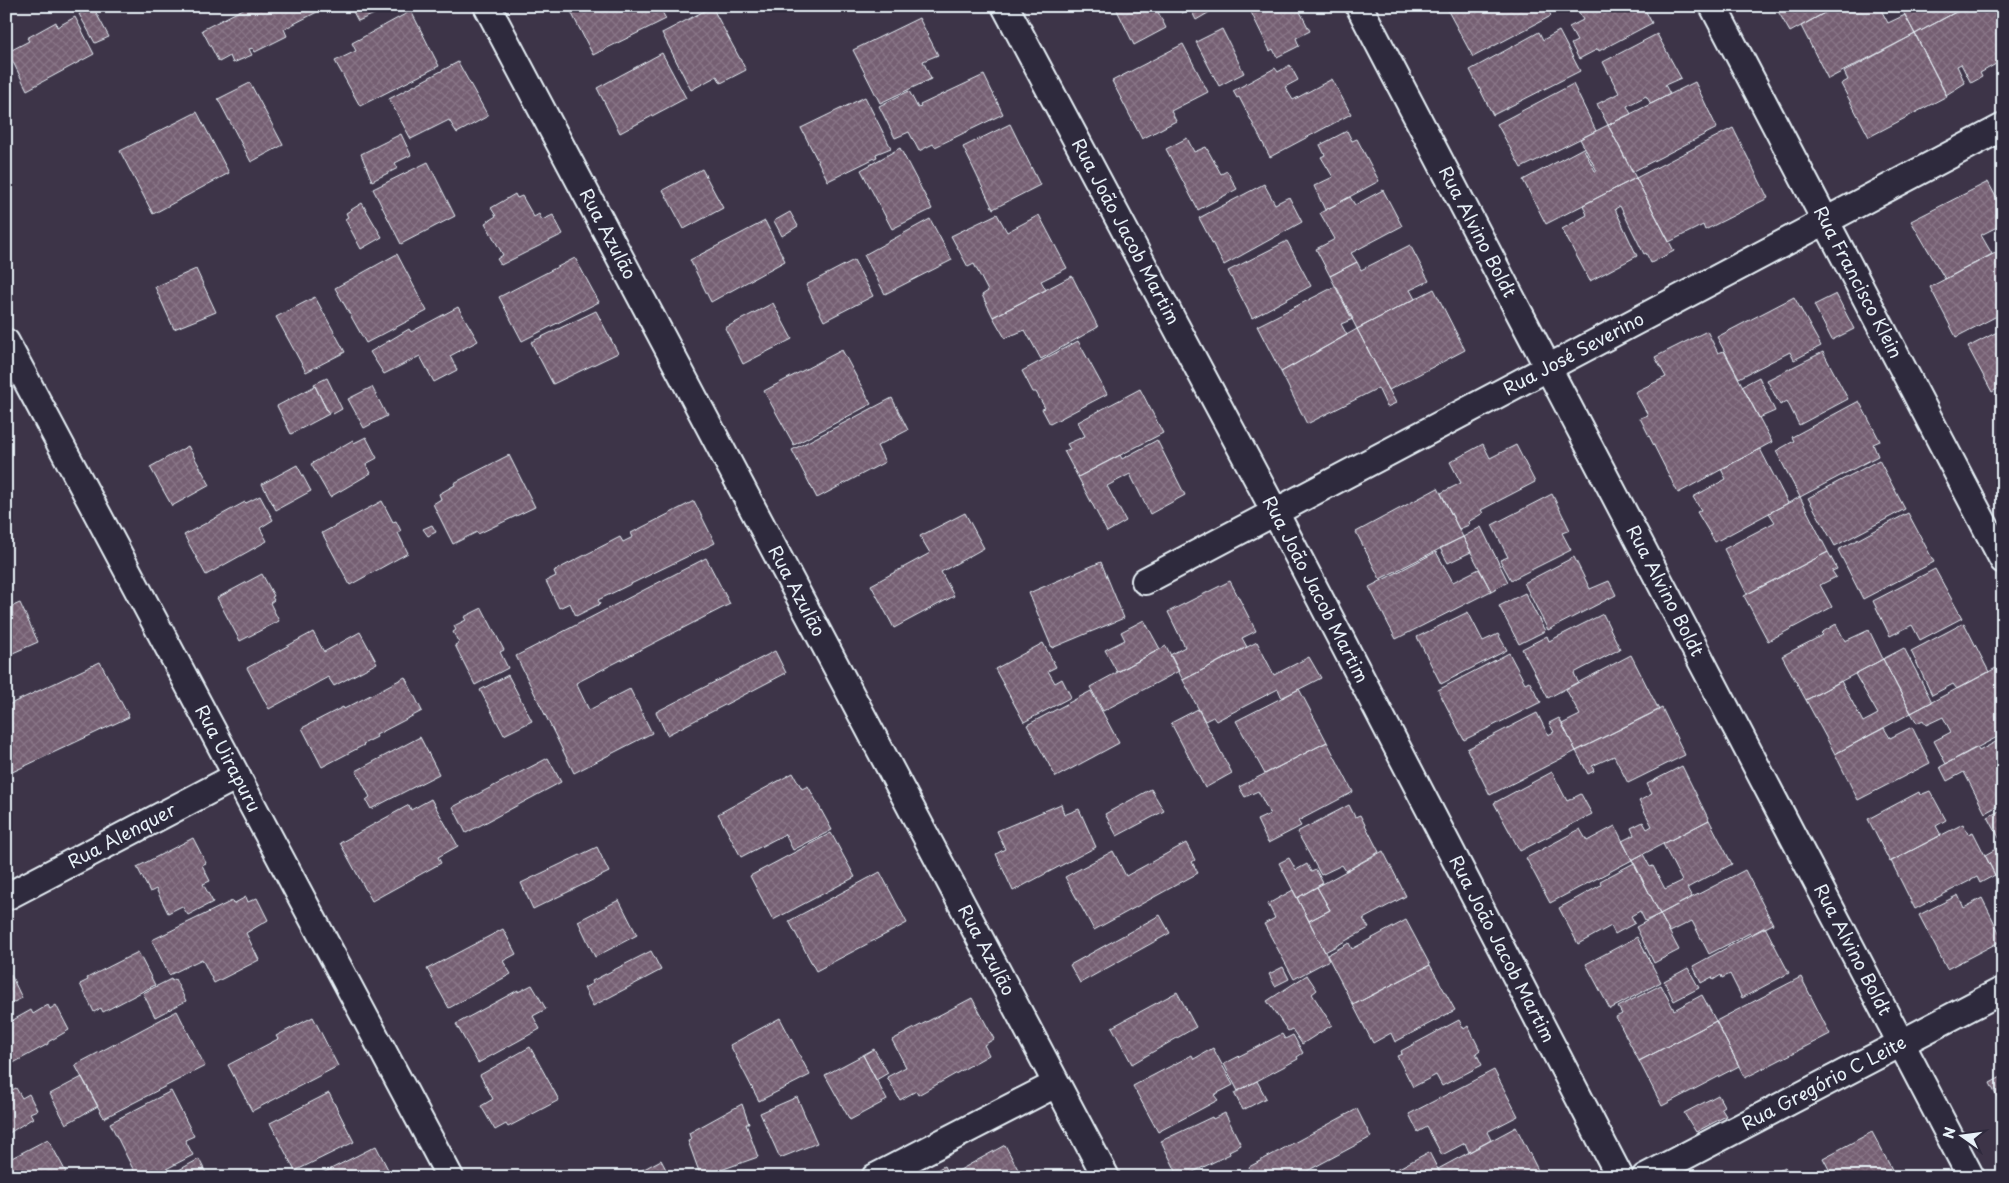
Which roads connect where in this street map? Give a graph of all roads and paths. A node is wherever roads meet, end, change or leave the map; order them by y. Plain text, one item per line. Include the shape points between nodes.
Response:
1 (487, 6) edge
2 (1005, 6) edge
3 (1359, 6) edge
4 (1712, 6) edge
5 (2003, 127) edge
6 (1825, 221) junction
7 (6, 342) edge
8 (1548, 368) junction
9 (1275, 512) junction
10 (2003, 560) edge
11 (1145, 581) dead end
12 (237, 776) junction
13 (6, 896) edge
14 (2003, 990) edge
15 (1901, 1043) junction
16 (1056, 1084) junction
17 (450, 1177) edge
18 (875, 1177) edge
19 (1106, 1177) edge
20 (1620, 1177) edge
21 (1645, 1177) edge
22 (1971, 1177) edge

1 - 16 street, Rua Azulão
2 - 9 street, Rua João Jacob Martim
3 - 8 street, Rua Alvino Boldt
4 - 6 street, Rua Francisco Klein
5 - 6 street, Rua José Severino
6 - 8 street, Rua José Severino
6 - 10 street, Rua Francisco Klein
7 - 12 street, Rua Uirapuru
8 - 9 street, Rua José Severino
8 - 15 street, Rua Alvino Boldt
9 - 11 street, Rua José Severino
9 - 20 street, Rua João Jacob Martim
12 - 13 street, Rua Alenquer
12 - 17 street, Rua Uirapuru
14 - 15 street, Rua Gregório C Leite
15 - 21 street, Rua Gregório C Leite
15 - 22 street, Rua Alvino Boldt
16 - 18 street
16 - 19 street, Rua Azulão

